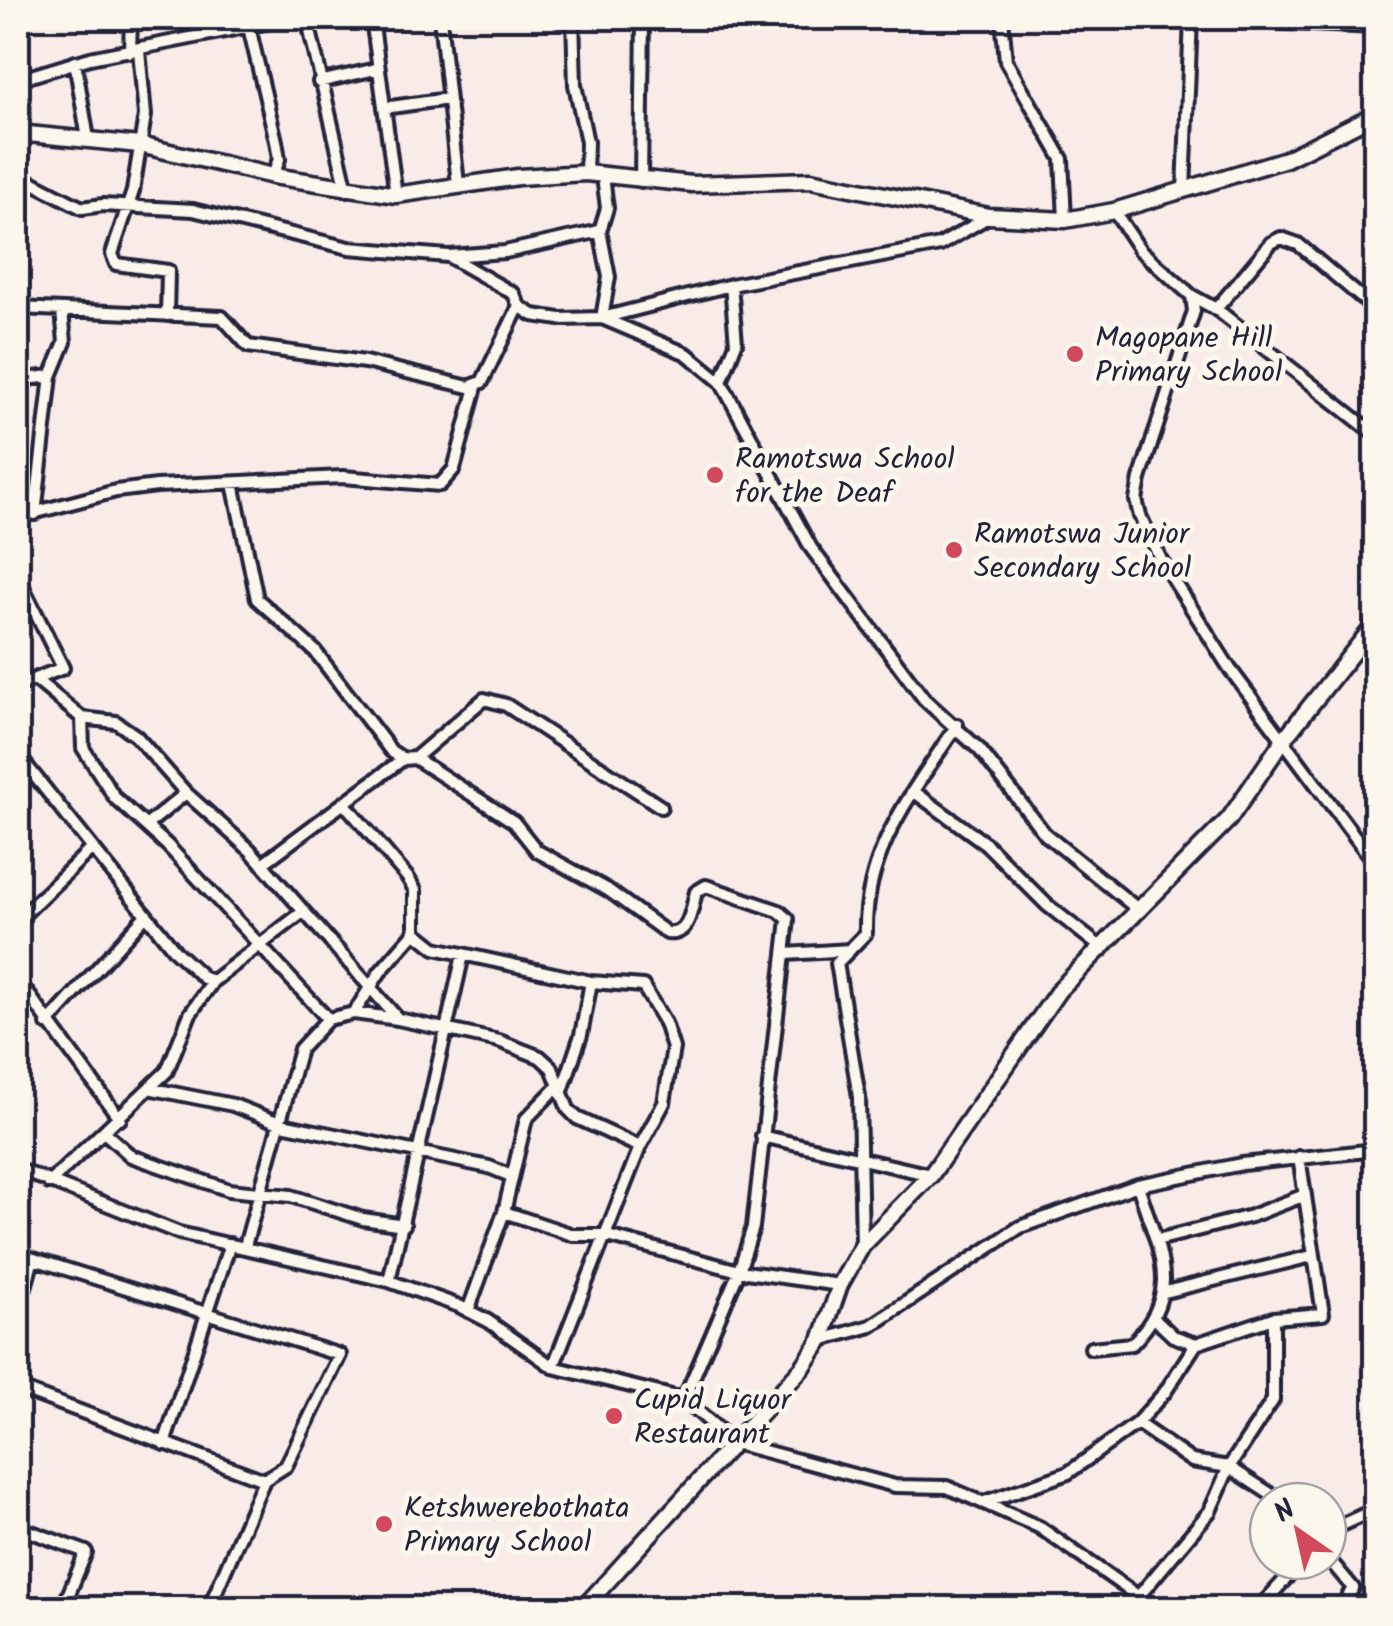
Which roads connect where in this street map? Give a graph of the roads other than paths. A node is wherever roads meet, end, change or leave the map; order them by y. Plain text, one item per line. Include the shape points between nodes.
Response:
1 (131, 18) edge
2 (290, 18) edge
3 (307, 18) edge
4 (372, 18) edge
5 (440, 18) edge
6 (573, 18) edge
7 (643, 18) edge
8 (1002, 18) edge
9 (1187, 18) edge
10 (1271, 20) edge
11 (249, 27) junction
12 (1376, 27) edge
13 (134, 51) junction
14 (75, 62) junction
15 (376, 69) junction
16 (18, 80) edge
17 (319, 82) junction
18 (448, 98) junction
19 (384, 108) junction
20 (1376, 114) edge
21 (18, 133) edge
22 (88, 139) junction
23 (140, 145) junction
24 (586, 174) junction
25 (18, 175) edge
26 (273, 176) junction
27 (603, 176) junction
28 (641, 181) junction
29 (458, 184) junction
30 (1184, 190) junction
31 (347, 191) junction
32 (396, 195) junction
33 (129, 205) junction
34 (1114, 211) junction
35 (989, 216) junction
36 (1066, 220) junction
37 (600, 231) junction
38 (448, 256) junction
39 (732, 285) junction
40 (1192, 296) junction
41 (519, 306) junction
42 (18, 308) edge
43 (1216, 309) junction
44 (62, 310) junction
45 (1376, 310) edge
46 (168, 315) junction
47 (602, 318) junction
48 (51, 376) junction
49 (18, 380) edge
50 (721, 382) junction
51 (476, 387) junction
52 (1376, 435) edge
53 (232, 484) junction
54 (35, 514) junction
55 (18, 517) edge
56 (18, 576) edge
57 (1374, 627) edge
58 (35, 678) junction
59 (18, 686) edge
60 (82, 718) junction
61 (957, 725) junction
62 (1284, 739) junction
63 (18, 755) edge
64 (409, 758) junction
65 (913, 791) junction
66 (186, 793) junction
67 (345, 804) junction
68 (661, 807) dead end
69 (147, 826) junction
70 (91, 850) junction
71 (262, 864) junction
72 (1376, 865) edge
73 (1140, 911) junction
74 (303, 912) junction
75 (146, 915) junction
76 (18, 920) edge
77 (416, 932) junction
78 (257, 947) junction
79 (1103, 949) junction
80 (850, 950) junction
81 (786, 954) junction
82 (463, 955) junction
83 (18, 980) edge
84 (214, 981) junction
85 (591, 982) junction
86 (373, 988) junction
87 (354, 1013) junction
88 (328, 1019) junction
89 (398, 1019) junction
90 (47, 1024) junction
91 (444, 1030) junction
92 (153, 1088) junction
93 (559, 1090) junction
94 (120, 1119) junction
95 (282, 1124) junction
96 (104, 1132) junction
97 (762, 1136) junction
98 (640, 1147) junction
99 (1376, 1150) edge
100 (419, 1154) junction
101 (859, 1155) junction
102 (1299, 1157) junction
103 (18, 1169) edge
104 (931, 1175) junction
105 (511, 1176) junction
106 (49, 1184) junction
107 (1138, 1186) junction
108 (262, 1192) junction
109 (1305, 1195) junction
110 (504, 1212) junction
111 (404, 1225) junction
112 (604, 1235) junction
113 (1157, 1240) junction
114 (230, 1244) junction
115 (245, 1246) junction
116 (862, 1246) junction
117 (18, 1254) edge
118 (1312, 1256) junction
119 (33, 1259) junction
120 (738, 1271) junction
121 (389, 1282) junction
122 (840, 1285) junction
123 (1165, 1292) junction
124 (468, 1311) junction
125 (18, 1312) edge
126 (205, 1315) junction
127 (1274, 1318) junction
128 (1156, 1319) junction
129 (821, 1340) junction
130 (1196, 1344) junction
131 (1091, 1348) dead end
132 (553, 1366) junction
133 (18, 1388) edge
134 (684, 1399) junction
135 (1137, 1422) junction
136 (734, 1443) junction
137 (164, 1444) junction
138 (1230, 1466) junction
139 (264, 1480) junction
140 (1252, 1481) edge
141 (985, 1502) junction
142 (1376, 1509) edge
143 (1348, 1522) edge
144 (18, 1527) edge
145 (1284, 1581) edge
146 (1347, 1581) edge
147 (1138, 1597) junction
148 (18, 1606) edge
149 (26, 1608) edge
150 (63, 1608) edge
151 (209, 1608) edge
152 (583, 1608) edge
153 (1155, 1608) edge
154 (1259, 1608) edge
155 (1341, 1608) edge

1 - 13 street
2 - 11 street
3 - 17 street
4 - 15 street
5 - 18 street
6 - 24 street
7 - 28 street
8 - 36 street via 1006,62 1062,159
9 - 10 street
9 - 30 street
10 - 12 street
11 - 13 street
11 - 26 street via 279,159
13 - 14 street
13 - 23 street via 145,115
14 - 16 street
14 - 22 street
15 - 17 street
15 - 19 street
17 - 31 street
18 - 19 street
18 - 29 street
19 - 32 street
20 - 30 street via 1286,158
21 - 22 street
22 - 23 street
23 - 26 street
23 - 33 street
24 - 27 street
24 - 29 street
25 - 33 street via 82,208
26 - 31 street
27 - 28 street
27 - 37 street via 607,208
28 - 35 street via 810,180
29 - 32 street
30 - 34 street
31 - 32 street
33 - 38 street via 192,210 349,248
33 - 46 street via 113,261 168,271
34 - 36 street
34 - 40 street via 1140,250
35 - 36 street
35 - 39 street via 940,245
37 - 38 street
37 - 47 street via 609,277
38 - 41 street via 514,294
39 - 47 street
39 - 50 street via 736,343
40 - 43 street
40 - 62 street via 1192,327 1149,439 1136,500 1148,536 1196,618
41 - 47 street via 560,319
41 - 51 street
42 - 44 street
43 - 45 street via 1280,238 1298,244
43 - 52 street
44 - 46 street
44 - 48 street via 64,342
46 - 51 street via 222,316 248,346
47 - 50 street via 688,354
48 - 49 street
48 - 54 street
50 - 61 street via 811,548 924,699
51 - 53 street via 454,469 440,485 343,477
53 - 54 street via 116,491
53 - 64 street via 257,599 315,651 391,751
54 - 55 street
56 - 58 street via 63,668
57 - 62 street
58 - 59 street
58 - 60 street
60 - 66 street via 126,727
60 - 69 street via 83,748 95,773
61 - 65 street
61 - 73 street via 1045,834
62 - 72 street
62 - 73 street via 1229,819
63 - 70 street
64 - 67 street
64 - 68 street via 478,701 495,700
64 - 81 street via 514,822 537,851 667,933 686,927 696,892 706,886 786,915
65 - 79 street via 986,844 1047,906
65 - 80 street via 885,835 866,902 866,933
66 - 69 street
66 - 71 street
67 - 71 street
67 - 77 street via 415,890
69 - 78 street
70 - 75 street
70 - 76 street
71 - 74 street
73 - 79 street
74 - 78 street
74 - 86 street
75 - 84 street via 176,952
75 - 90 street
77 - 82 street via 435,948
77 - 86 street
78 - 84 street
78 - 88 street
79 - 104 street via 1059,990
80 - 81 street
80 - 101 street via 837,968 859,1097
81 - 97 street
82 - 85 street
82 - 91 street
83 - 90 street
84 - 92 street
85 - 93 street via 581,1036
85 - 98 street via 643,986 671,1035 664,1103
86 - 87 street
86 - 89 street
87 - 88 street
87 - 89 street
88 - 95 street via 300,1050
89 - 91 street
90 - 94 street
91 - 93 street via 540,1057
91 - 100 street
92 - 94 street
92 - 95 street via 232,1104
93 - 98 street via 576,1118
93 - 105 street via 526,1119
94 - 96 street
95 - 100 street
95 - 108 street
96 - 106 street
96 - 108 street via 131,1156 229,1190
97 - 101 street
97 - 120 street via 753,1226
98 - 112 street
99 - 102 street
100 - 105 street
100 - 111 street
101 - 104 street
101 - 116 street
102 - 107 street
102 - 109 street
103 - 106 street
104 - 116 street
105 - 110 street
106 - 114 street
107 - 113 street
107 - 129 street via 1020,1227 871,1326
108 - 111 street
108 - 115 street
109 - 113 street
109 - 118 street
110 - 112 street via 572,1235
110 - 124 street
111 - 121 street
112 - 120 street
112 - 132 street
113 - 123 street
114 - 115 street
114 - 126 street
115 - 121 street
116 - 122 street
117 - 119 street
118 - 123 street
118 - 127 street via 1322,1314
119 - 125 street
119 - 126 street
120 - 122 street
120 - 134 street
121 - 124 street
122 - 129 street
123 - 128 street
124 - 132 street
126 - 137 street
126 - 139 street via 340,1356 286,1466
127 - 130 street
127 - 138 street via 1273,1400
128 - 130 street via 1173,1336
128 - 131 street via 1123,1348
129 - 136 street
130 - 135 street
132 - 134 street
133 - 137 street
134 - 136 street
135 - 138 street via 1192,1461
135 - 141 street via 1068,1474
136 - 141 street via 895,1486 947,1487
136 - 152 street
137 - 139 street
138 - 140 street
138 - 147 street via 1210,1511
139 - 151 street
141 - 147 street via 1039,1528
142 - 143 street
144 - 150 street via 86,1552
145 - 154 street
146 - 155 street via 1353,1588
147 - 153 street
148 - 149 street

